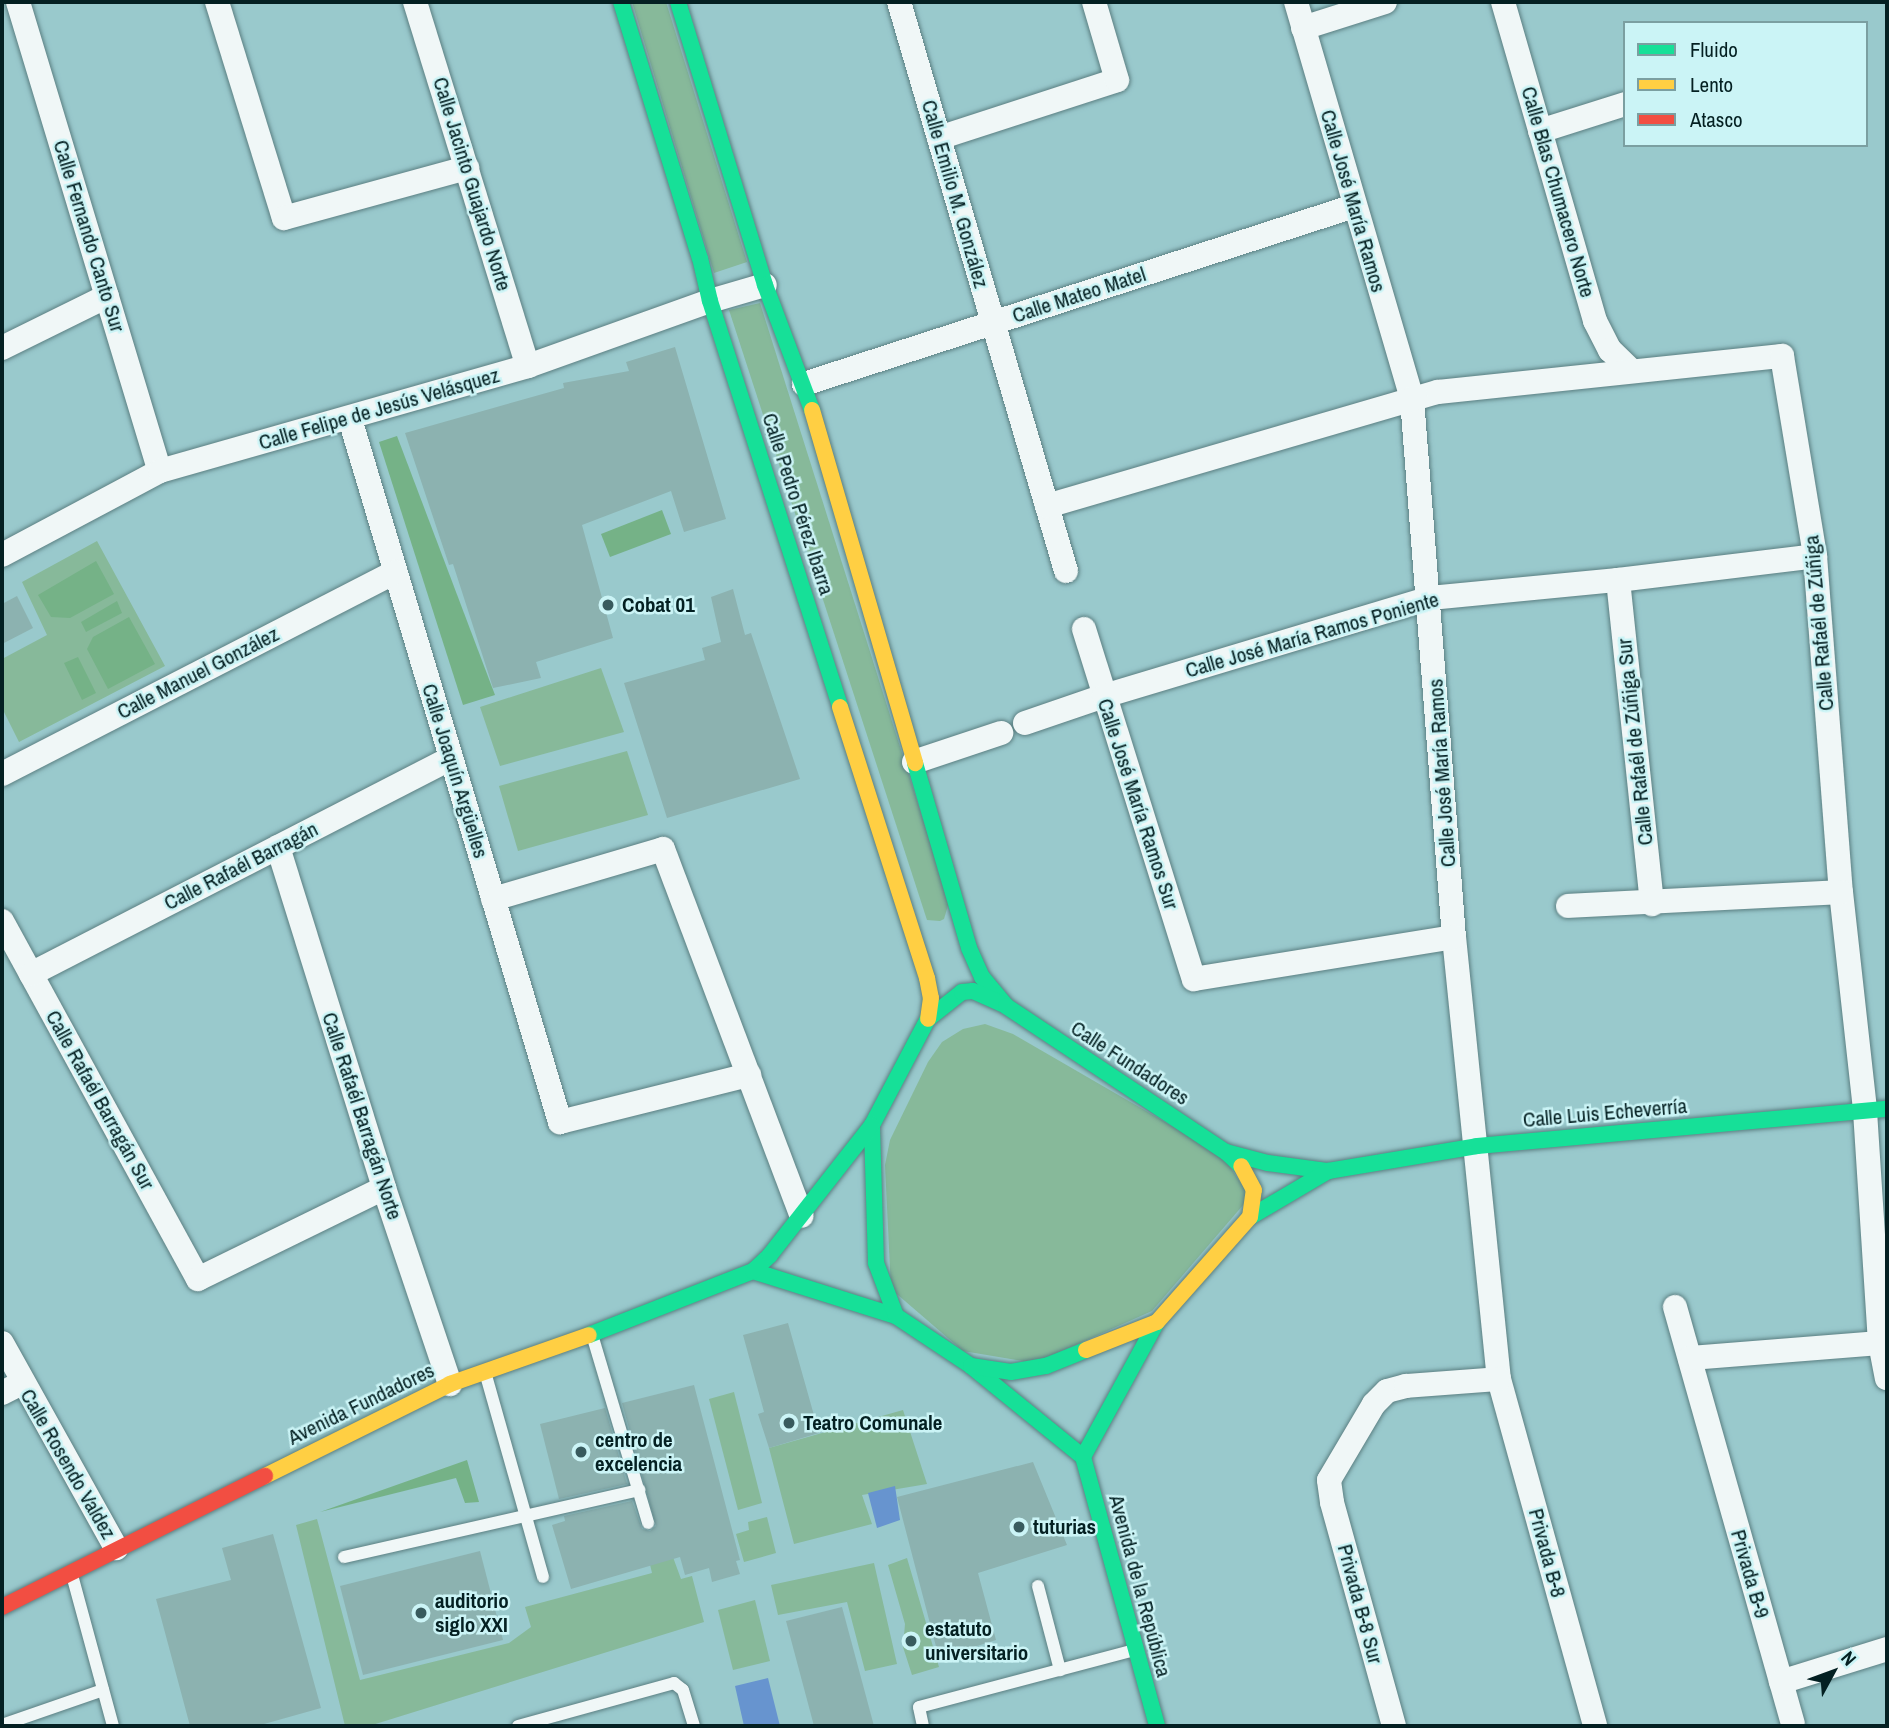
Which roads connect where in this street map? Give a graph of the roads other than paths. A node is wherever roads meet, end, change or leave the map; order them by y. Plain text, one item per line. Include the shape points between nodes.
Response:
1 (18, 2) edge
2 (217, 2) edge
3 (415, 2) edge
4 (621, 2) edge
5 (678, 2) edge
6 (899, 2) edge
7 (1094, 2) edge
8 (1296, 2) edge
9 (1385, 2) edge
10 (1503, 2) edge
11 (1303, 28) junction
12 (1623, 105) edge
13 (1540, 131) junction
14 (939, 138) junction
15 (467, 168) junction
16 (1354, 206) junction
17 (765, 285) junction
18 (107, 296) junction
19 (710, 301) junction
20 (993, 323) junction
21 (2, 348) edge
22 (528, 366) junction
23 (1632, 371) junction
24 (804, 384) junction
25 (1412, 400) junction
26 (350, 419) junction
27 (160, 471) junction
28 (1047, 506) junction
29 (2, 555) edge
30 (1815, 556) junction
31 (395, 572) junction
32 (1066, 572) dead end
33 (1618, 580) junction
34 (1430, 598) junction
35 (1084, 629) dead end
36 (1104, 696) junction
37 (1025, 723) dead end
38 (1001, 733) dead end
39 (451, 758) junction
40 (914, 762) junction
41 (2, 774) edge
42 (278, 847) junction
43 (1841, 892) junction
44 (494, 899) junction
45 (954, 900) junction
46 (1652, 904) junction
47 (1568, 906) dead end
48 (908, 912) junction
49 (2, 921) edge
50 (945, 925) dead end
51 (928, 930) dead end
52 (1454, 937) junction
53 (31, 974) junction
54 (1006, 1006) junction
55 (928, 1019) junction
56 (749, 1075) junction
57 (1876, 1110) edge
58 (872, 1125) junction
59 (1477, 1146) junction
60 (1226, 1152) junction
61 (1328, 1171) junction
62 (384, 1188) junction
63 (802, 1216) junction
64 (1250, 1217) junction
65 (753, 1271) junction
66 (1675, 1307) dead end
67 (895, 1316) junction
68 (1157, 1322) junction
69 (592, 1334) junction
70 (2, 1343) edge
71 (1880, 1343) junction
72 (1690, 1358) junction
73 (971, 1366) junction
74 (485, 1372) junction
75 (1887, 1378) edge
76 (1499, 1379) junction
77 (450, 1384) junction
78 (12, 1388) edge
79 (1083, 1457) junction
80 (639, 1490) junction
81 (524, 1516) junction
82 (648, 1523) dead end
83 (116, 1548) junction
84 (344, 1557) dead end
85 (71, 1571) junction
86 (542, 1577) dead end
87 (1038, 1586) dead end
88 (2, 1608) edge
89 (1887, 1649) edge
90 (1136, 1650) junction
91 (1060, 1670) junction
92 (1781, 1682) junction
93 (103, 1690) junction
94 (1793, 1724) dead end
95 (2, 1725) edge
96 (113, 1726) edge
97 (518, 1726) edge
98 (694, 1726) edge
99 (923, 1726) edge
100 (1157, 1726) edge
101 (1394, 1726) edge
102 (1595, 1726) edge

1 - 18 street, Calle Fernando Canto Sur
2 - 15 street via 284,218
3 - 15 street, Calle Jacinto Guajardo Norte
4 - 19 main road, Calle Pedro Pérez Ibarra via 701,258
5 - 17 main road, Calle Pedro Pérez Ibarra
6 - 14 street, Calle Emilio M. González
7 - 14 street via 1117,80
8 - 11 street, Calle José María Ramos
9 - 11 street
10 - 13 street, Calle Blas Chumacero Norte
11 - 16 street, Calle José María Ramos
12 - 13 street
13 - 23 street, Calle Blas Chumacero Norte via 1595,321 1610,350
14 - 20 street, Calle Emilio M. González
15 - 22 street, Calle Jacinto Guajardo Norte
16 - 20 street, Calle Mateo Matel
16 - 25 street, Calle José María Ramos
17 - 19 street, Calle Felipe de Jesús Velásquez
17 - 24 main road, Calle Pedro Pérez Ibarra
18 - 21 street
18 - 27 street, Calle Fernando Canto Sur
19 - 22 street, Calle Felipe de Jesús Velásquez
19 - 48 main road, Calle Pedro Pérez Ibarra
20 - 24 street, Calle Mateo Matel
20 - 28 street, Calle Emilio M. González
22 - 26 street, Calle Felipe de Jesús Velásquez
23 - 25 street via 1470,388
23 - 30 street, Calle Rafaél de Zúñiga via 1782,356
24 - 40 main road, Calle Pedro Pérez Ibarra
25 - 28 street
25 - 34 street, Calle José María Ramos
26 - 27 street, Calle Felipe de Jesús Velásquez
26 - 31 street, Calle Joaquín Argüelles
27 - 29 street, Calle Felipe de Jesús Velásquez
28 - 32 street
30 - 33 street, Calle José María Ramos Poniente
30 - 43 street, Calle Rafaél de Zúñiga
31 - 39 street, Calle Joaquín Argüelles
31 - 41 street, Calle Manuel González
33 - 34 street, Calle José María Ramos Poniente
33 - 46 street, Calle Rafaél de Zúñiga Sur
34 - 36 street, Calle José María Ramos Poniente
34 - 52 street, Calle José María Ramos
35 - 36 street, Calle José María Ramos Sur
36 - 37 street, Calle José María Ramos Poniente
36 - 52 street, Calle José María Ramos Sur via 1194,979
38 - 40 street
39 - 42 street, Calle Rafaél Barragán
39 - 44 street, Calle Joaquín Argüelles
40 - 45 main road, Calle Pedro Pérez Ibarra
42 - 53 street, Calle Rafaél Barragán
42 - 62 street, Calle Rafaél Barragán Norte
43 - 46 street
43 - 57 street, Calle Rafaél de Zúñiga
44 - 56 street via 663,849
44 - 56 street, Calle Joaquín Argüelles via 560,1122
45 - 50 main road
45 - 54 main road, Calle Pedro Pérez Ibarra via 978,970
46 - 47 street
48 - 51 main road via 919,927
48 - 55 main road, Calle Pedro Pérez Ibarra via 931,998
49 - 53 street, Calle Rafaél Barragán Sur
52 - 59 street, Calle José María Ramos
53 - 62 street, Calle Rafaél Barragán Sur via 198,1279
54 - 55 main road, Calle Fundadores via 973,991 962,992
54 - 60 main road, Calle Fundadores
55 - 58 main road, Calle Fundadores
56 - 63 street
57 - 59 main road, Calle Luis Echeverría
57 - 71 street, Calle Rafaél de Zúñiga
58 - 63 main road, Calle Fundadores
58 - 67 main road, Calle Fundadores via 876,1263
59 - 61 main road, Calle Luis Echeverría
59 - 76 street, Privada B-8
60 - 61 main road, Calle Luis Echeverría
60 - 64 main road, Calle Fundadores via 1244,1168 1254,1190
61 - 64 main road, Calle Luis Echeverría
62 - 77 street, Calle Rafaél Barragán Norte
63 - 65 main road, Calle Fundadores
64 - 68 main road
65 - 67 main road
65 - 69 main road, Avenida Fundadores
66 - 72 street, Privada B-9
67 - 73 main road
68 - 73 main road via 1046,1366 1011,1372
68 - 79 main road
69 - 74 main road, Avenida Fundadores
69 - 80 lane
70 - 78 street, Calle Rosendo Valdez
71 - 72 street
71 - 75 street, Calle Rafaél de Zúñiga
72 - 92 street, Privada B-9
73 - 79 main road
74 - 77 main road, Avenida Fundadores
74 - 81 lane
76 - 101 street, Privada B-8 Sur via 1387,1391 1374,1404 1329,1480
76 - 102 street, Privada B-8
77 - 83 main road, Avenida Fundadores
78 - 83 street, Calle Rosendo Valdez
79 - 90 main road, Avenida de la República
80 - 81 lane
80 - 82 lane
81 - 84 lane
81 - 86 lane
83 - 85 main road, Avenida Fundadores
85 - 88 main road, Avenida Fundadores
85 - 93 lane
87 - 91 lane
89 - 92 street
90 - 91 lane
90 - 100 main road, Avenida de la República
91 - 99 lane via 919,1707
92 - 94 street, Privada B-9
93 - 95 lane
93 - 96 lane
97 - 98 lane via 674,1683 683,1690

